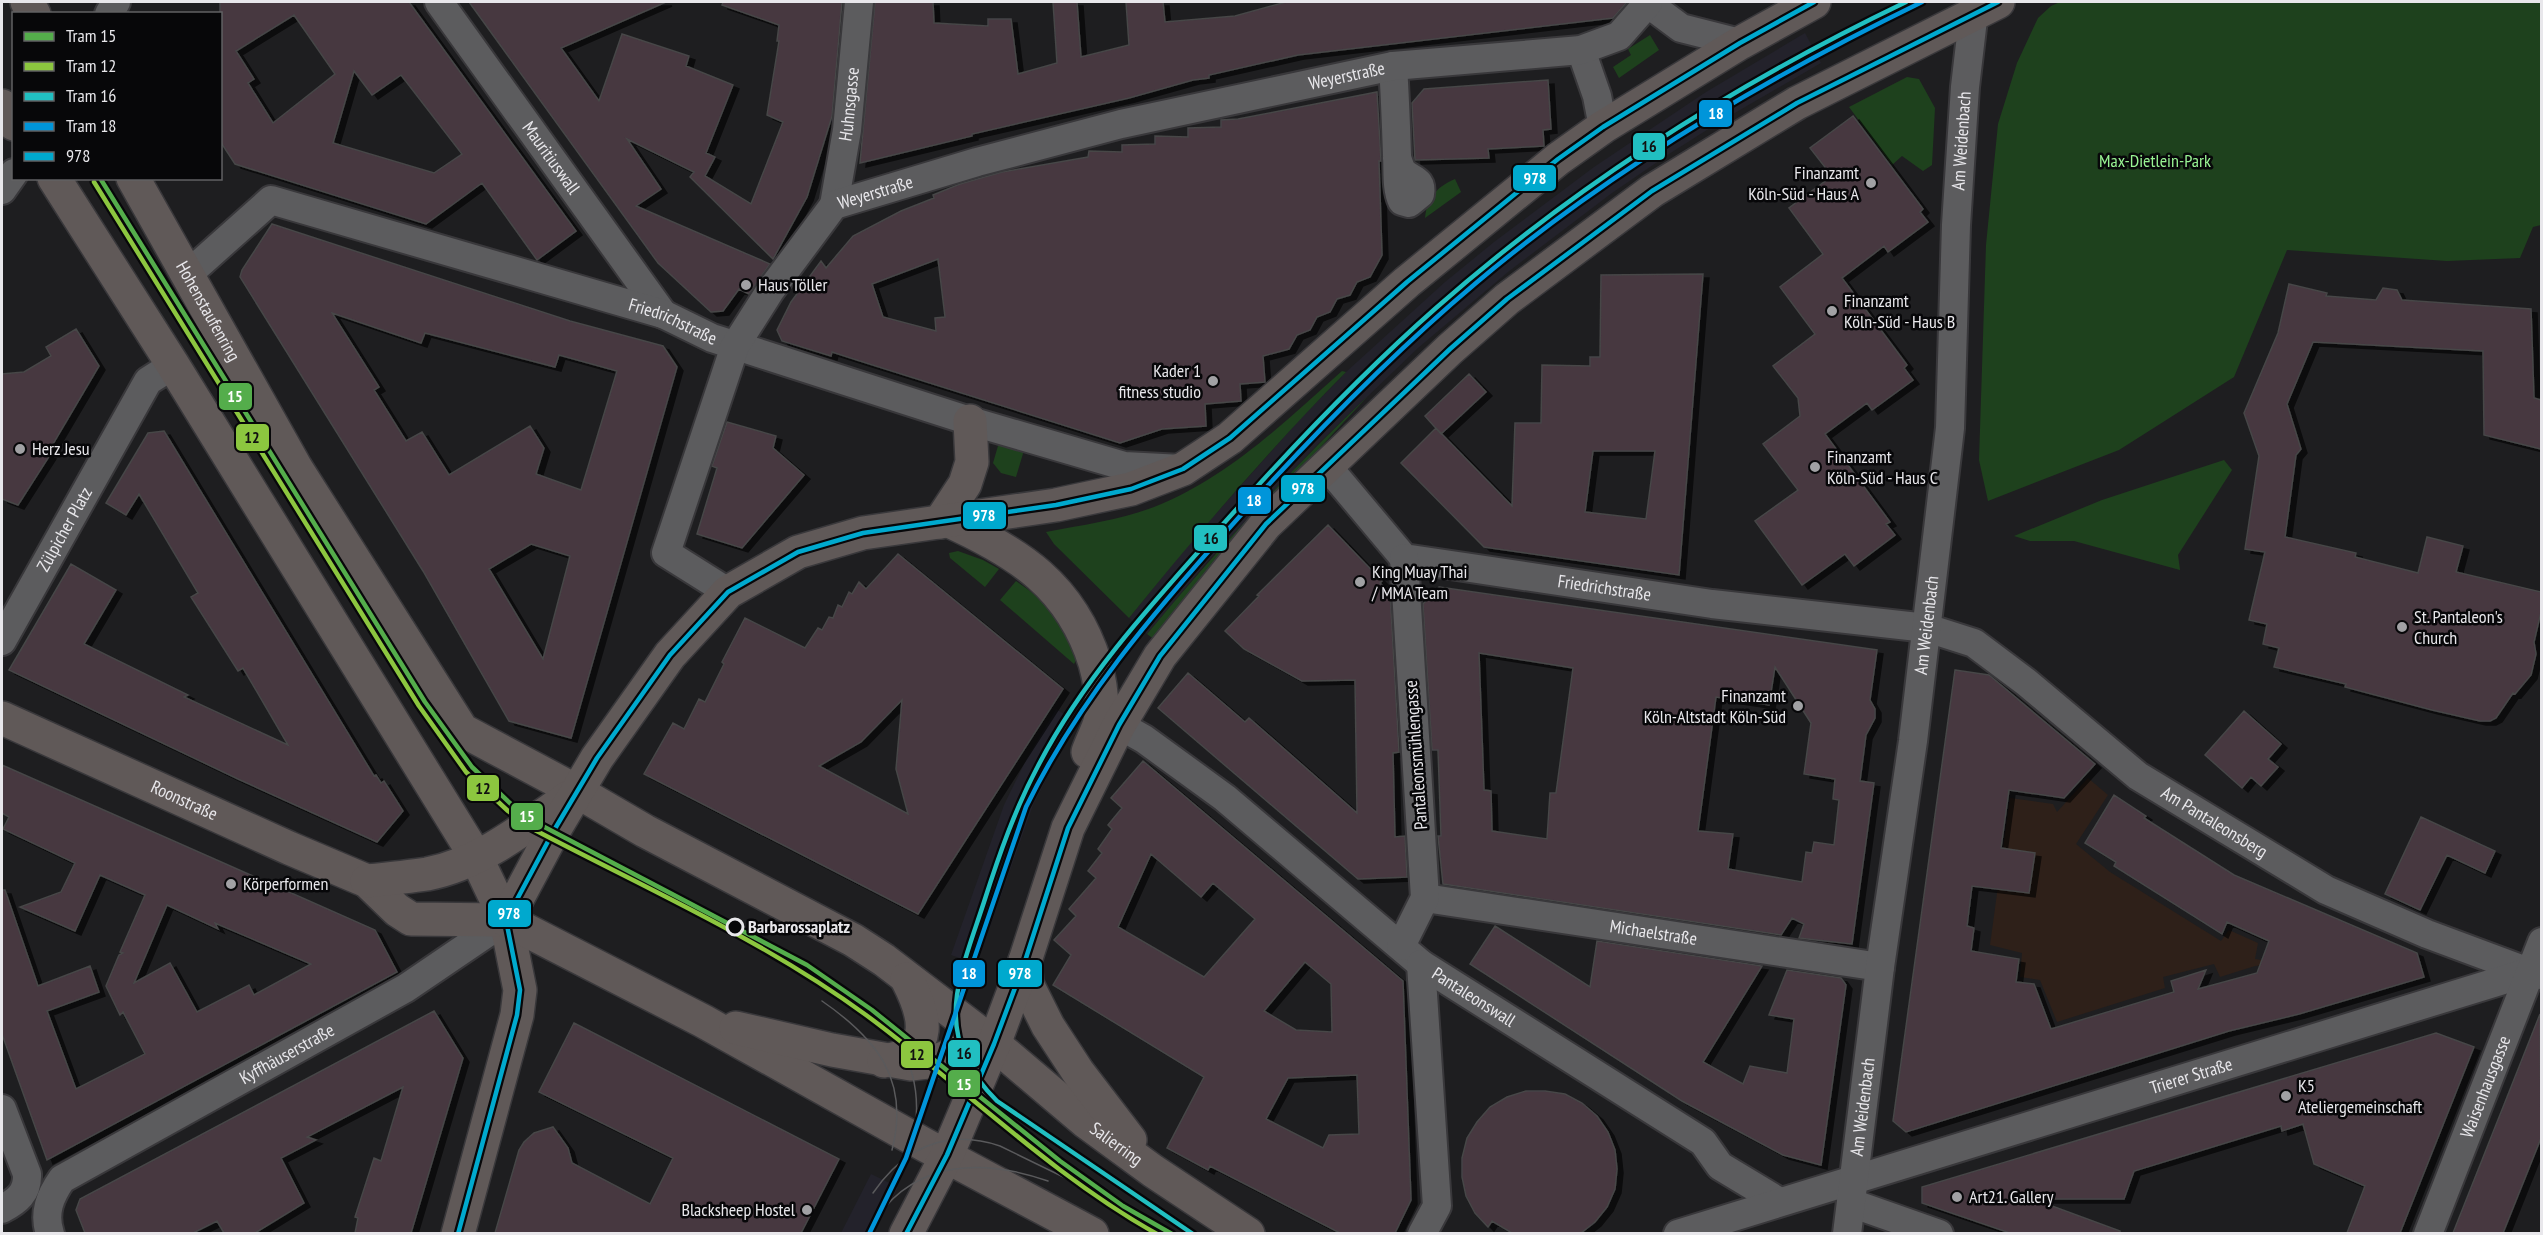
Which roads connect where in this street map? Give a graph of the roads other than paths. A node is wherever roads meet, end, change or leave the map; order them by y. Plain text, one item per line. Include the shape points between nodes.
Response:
1 (439, 2) edge
2 (859, 2) edge
3 (1647, 2) edge
4 (1814, 2) edge
5 (1982, 6) edge
6 (1740, 43) junction
7 (1581, 50) junction
8 (1393, 66) junction
9 (2, 106) edge
10 (12, 121) edge
11 (1603, 127) junction
12 (1397, 158) dead end
13 (12, 176) edge
14 (55, 180) edge
15 (134, 180) edge
16 (2, 190) edge
17 (834, 206) junction
18 (186, 276) junction
19 (663, 314) junction
20 (735, 346) junction
21 (173, 365) junction
22 (970, 421) junction
23 (1326, 465) junction
24 (1183, 469) junction
25 (944, 521) junction
26 (1404, 558) junction
27 (728, 592) junction
28 (1927, 628) junction
29 (2, 641) edge
30 (2, 718) edge
31 (1119, 725) junction
32 (578, 792) junction
33 (1068, 828) junction
34 (476, 857) junction
35 (367, 881) junction
36 (1425, 898) junction
37 (506, 920) junction
38 (2541, 942) edge
39 (1411, 955) junction
40 (1025, 961) junction
41 (1880, 967) junction
42 (2535, 973) edge
43 (908, 979) junction
44 (703, 1021) junction
45 (994, 1044) junction
46 (884, 1061) junction
47 (2, 1109) edge
48 (947, 1155) junction
49 (1153, 1170) junction
50 (1852, 1191) junction
51 (1778, 1201) junction
52 (9, 1205) edge
53 (50, 1233) edge
54 (458, 1233) edge
55 (906, 1233) edge
56 (1092, 1233) edge
57 (1248, 1233) edge
58 (1422, 1233) edge
59 (1678, 1233) edge
60 (1847, 1233) edge
61 (1938, 1233) edge
62 (2428, 1233) edge

1 - 19 street, Mauritiuswall
2 - 17 street, Huhnsgasse via 847,130
3 - 6 street via 1681,28
3 - 7 street, Weyerstraße via 1619,36
4 - 6 main road
5 - 23 main road via 1797,103 1652,191 1507,299
5 - 28 street, Am Weidenbach via 1965,87 1950,428
6 - 11 main road
7 - 8 street, Weyerstraße
7 - 11 street
8 - 12 street
8 - 17 street, Weyerstraße via 1121,124 977,162
9 - 10 main road
11 - 24 main road via 1407,282 1230,438
13 - 16 street
14 - 21 main road
15 - 18 main road, Hohenstaufenring
17 - 20 street, Weyerstraße via 770,291
18 - 19 street, Friedrichstraße via 271,200
18 - 32 main road, Hohenstaufenring via 296,468 462,730
19 - 20 street, Friedrichstraße
20 - 22 street, Friedrichstraße
20 - 27 street, Weyerstraße via 666,553
21 - 29 street, Zülpicher Platz via 148,381
21 - 34 main road
22 - 24 street, Friedrichstraße via 1124,466
22 - 25 main road via 972,462 965,484
23 - 26 street
23 - 31 main road via 1240,554 1160,656
24 - 25 main road via 1131,489 1056,505
25 - 27 main road via 863,533 798,552
25 - 33 main road via 985,537 1041,576 1074,615 1089,643 1099,682 1101,711 1078,775
26 - 28 street, Friedrichstraße via 1712,604
26 - 36 street, Pantaleonsmühlengasse
27 - 32 main road via 670,655 597,758
28 - 41 street, Am Weidenbach
28 - 42 street, Am Pantaleonsberg via 1974,643 2138,776 2326,890 2427,934
30 - 35 main road, Roonstraße
31 - 33 main road
31 - 39 street, Pantaleonswall via 1225,798
32 - 34 main road
32 - 37 main road
32 - 43 main road via 853,940
33 - 40 main road
34 - 35 main road via 429,873
34 - 37 main road
35 - 37 main road via 411,919
36 - 39 street
36 - 41 street, Michaelstraße
37 - 44 main road
37 - 53 street, Kyffhäuserstraße via 406,988 62,1179 48,1206 46,1222
37 - 54 main road via 520,990 517,1015
38 - 42 street, Waisenhausgasse
39 - 51 street, Pantaleonswall via 1703,1142 1720,1166
39 - 58 street via 1437,1206
40 - 45 main road
40 - 49 main road via 1027,984 1048,1026
41 - 50 street, Am Weidenbach
42 - 50 street, Trierer Straße
42 - 62 street, Waisenhausgasse
43 - 45 main road
43 - 46 main road via 919,1001 923,1034 902,1057
44 - 46 main road
44 - 48 main road
45 - 46 main road via 936,1062
45 - 48 main road
45 - 49 main road, Salierring via 1086,1122
47 - 52 street via 27,1174 27,1185
48 - 55 main road
48 - 56 main road
49 - 57 main road, Salierring
50 - 51 street
50 - 60 street, Am Weidenbach
50 - 61 street
51 - 59 street

